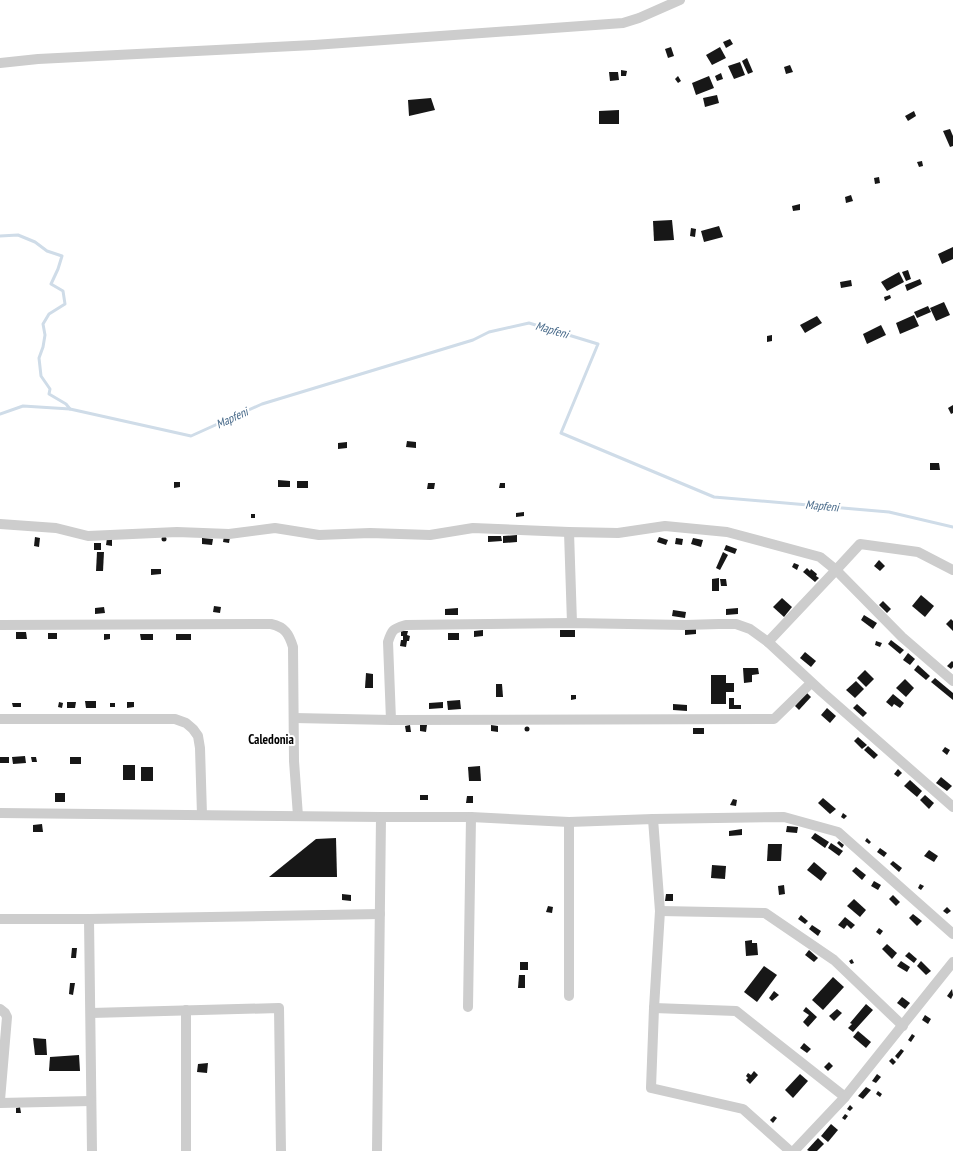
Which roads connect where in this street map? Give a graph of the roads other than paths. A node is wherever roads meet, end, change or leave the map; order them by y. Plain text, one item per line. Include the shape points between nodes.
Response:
1 (680, 0) edge
2 (0, 63) edge
3 (0, 524) edge
4 (569, 532) junction
5 (836, 570) junction
6 (953, 570) edge
7 (572, 623) junction
8 (0, 625) edge
9 (768, 642) junction
10 (953, 681) edge
11 (811, 683) junction
12 (294, 718) junction
13 (0, 719) edge
14 (391, 720) junction
15 (953, 807) edge
16 (0, 813) edge
17 (202, 815) junction
18 (298, 816) junction
19 (381, 817) junction
20 (471, 817) junction
21 (652, 819) junction
22 (569, 822) junction
23 (660, 911) junction
24 (380, 914) junction
25 (0, 919) edge
26 (90, 919) junction
27 (953, 934) edge
28 (953, 962) edge
29 (569, 996) dead end
30 (468, 1007) dead end
31 (654, 1008) junction
32 (0, 1009) edge
33 (186, 1010) junction
34 (91, 1013) junction
35 (903, 1026) junction
36 (845, 1097) junction
37 (91, 1101) junction
38 (0, 1102) edge
39 (92, 1151) edge
40 (186, 1151) edge
41 (281, 1151) edge
42 (377, 1151) edge
43 (790, 1151) edge
44 (794, 1151) edge

1 - 2 street via 623,23
3 - 4 street via 56,528 88,536 177,532 229,534 275,528 319,535 430,535 473,528
4 - 5 street via 618,533 665,526 728,532 820,557
4 - 7 street
5 - 6 street via 860,544 918,552
5 - 9 street
5 - 10 street via 902,637
7 - 9 street via 736,624 750,629
7 - 14 street via 406,625 397,628 391,633 388,642
8 - 12 street via 278,625 287,633 293,647
9 - 11 street
11 - 14 street via 774,719
11 - 15 street
12 - 14 street
12 - 18 street
13 - 17 street via 175,720 186,723 198,736
16 - 17 street
17 - 18 street
18 - 19 street
19 - 20 street
19 - 24 street
20 - 22 street
20 - 30 street
21 - 22 street
21 - 23 street
21 - 27 street via 784,817 838,832
22 - 29 street
23 - 31 street
23 - 35 street via 765,913 834,960
24 - 26 street
24 - 42 street
25 - 26 street
26 - 34 street
28 - 35 street
31 - 36 street via 736,1011
31 - 43 street via 651,1088 743,1109
32 - 38 street via 7,1017
33 - 34 street
33 - 40 street
33 - 41 street via 279,1008
34 - 37 street
35 - 36 street
36 - 44 street
37 - 38 street
37 - 39 street

